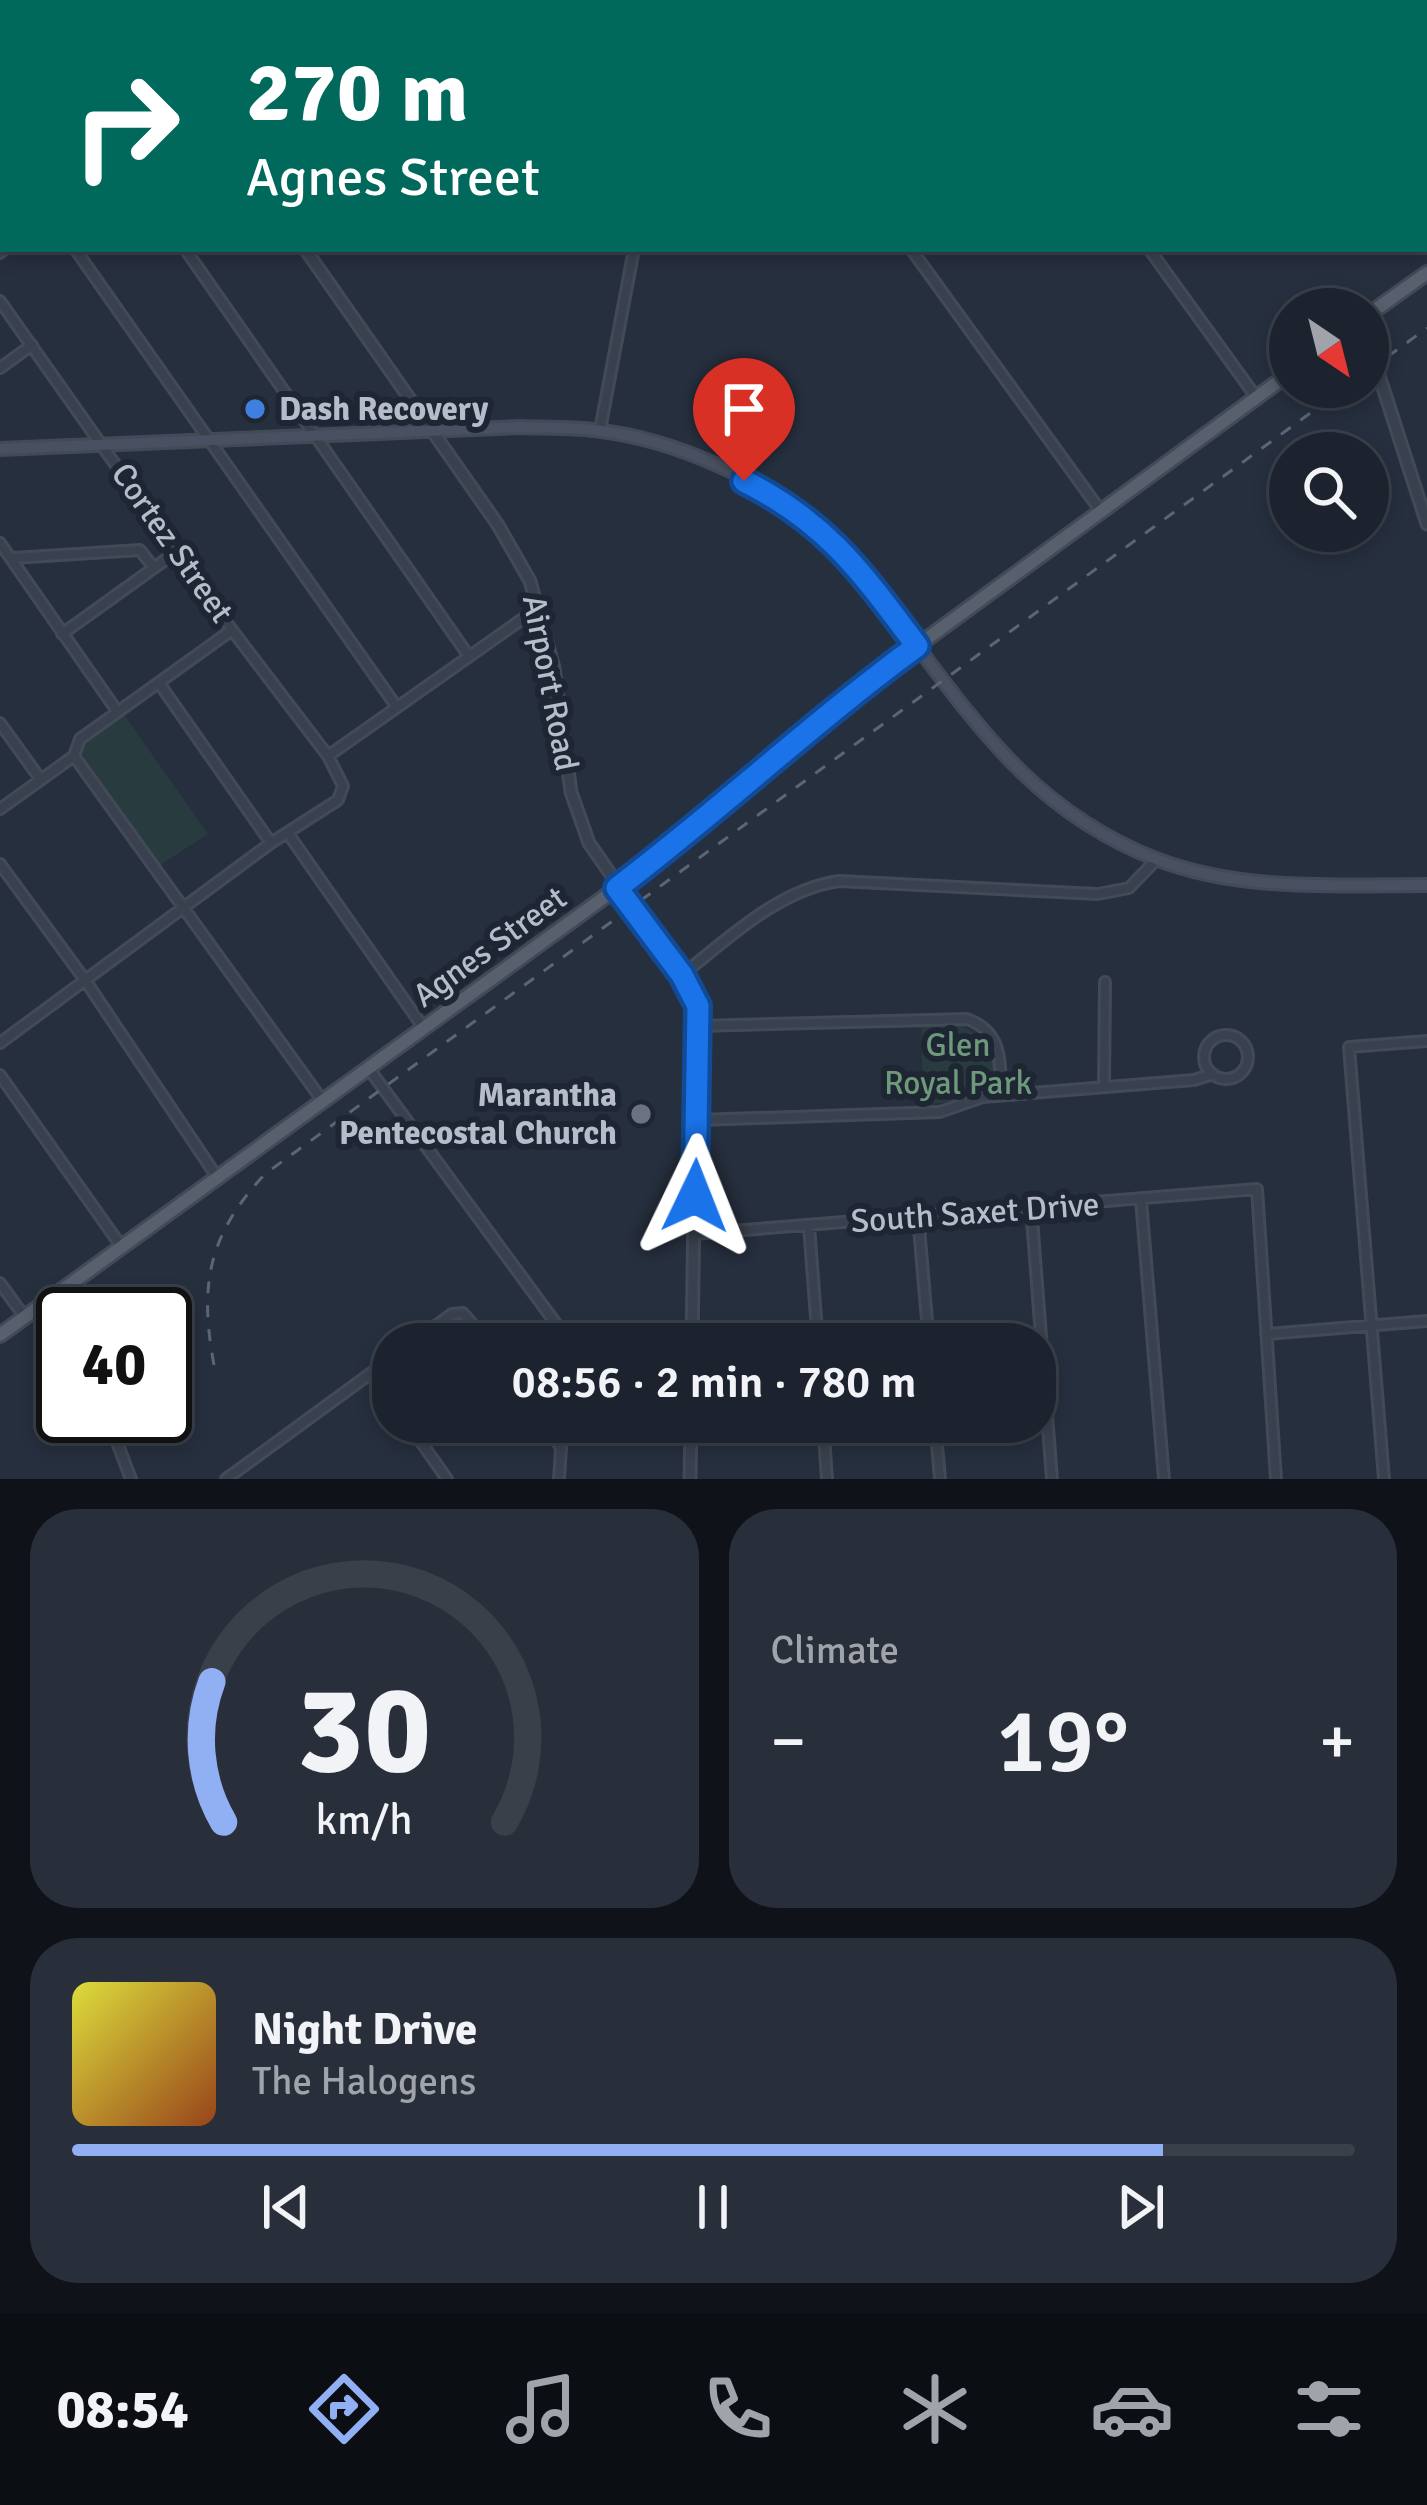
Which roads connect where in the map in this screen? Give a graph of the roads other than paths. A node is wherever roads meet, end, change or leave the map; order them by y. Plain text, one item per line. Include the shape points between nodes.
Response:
1 (77, 252) edge
2 (187, 252) edge
3 (307, 252) edge
4 (633, 252) edge
5 (913, 252) edge
6 (1152, 252) edge
7 (1427, 272) edge
8 (1389, 300) edge
9 (0, 301) edge
10 (32, 345) junction
11 (0, 368) edge
12 (1269, 388) edge
13 (1256, 398) junction
14 (1389, 406) edge
15 (600, 430) junction
16 (432, 431) junction
17 (318, 436) junction
18 (207, 441) junction
19 (102, 445) junction
20 (0, 449) edge
21 (1100, 510) junction
22 (1427, 524) edge
23 (0, 543) edge
24 (179, 550) junction
25 (11, 558) junction
26 (154, 568) junction
27 (540, 607) junction
28 (232, 630) junction
29 (62, 634) junction
30 (917, 646) junction
31 (468, 655) junction
32 (159, 683) junction
33 (396, 706) junction
34 (117, 711) junction
35 (0, 723) edge
36 (74, 756) junction
37 (328, 756) junction
38 (41, 780) junction
39 (0, 809) edge
40 (289, 835) junction
41 (271, 843) junction
42 (1156, 859) junction
43 (0, 864) edge
44 (1427, 885) edge
45 (617, 888) junction
46 (182, 908) junction
47 (682, 975) junction
48 (85, 980) junction
49 (1105, 982) dead end
50 (697, 1026) junction
51 (424, 1028) junction
52 (1427, 1041) edge
53 (0, 1043) edge
54 (369, 1069) junction
55 (1213, 1074) junction
56 (0, 1076) edge
57 (1104, 1087) junction
58 (1001, 1095) junction
59 (323, 1102) junction
60 (698, 1120) junction
61 (218, 1178) junction
62 (1141, 1200) junction
63 (1031, 1207) junction
64 (918, 1216) junction
65 (809, 1226) junction
66 (694, 1234) junction
67 (122, 1247) junction
68 (0, 1282) edge
69 (66, 1287) edge
70 (36, 1309) edge
71 (25, 1318) junction
72 (1427, 1321) edge
73 (440, 1323) edge
74 (472, 1323) edge
75 (556, 1323) edge
76 (692, 1323) edge
77 (816, 1323) edge
78 (927, 1323) edge
79 (1372, 1325) junction
80 (1265, 1334) junction
81 (0, 1335) edge
82 (372, 1373) edge
83 (117, 1443) edge
84 (421, 1443) edge
85 (558, 1443) edge
86 (691, 1443) edge
87 (824, 1443) edge
88 (937, 1443) edge
89 (131, 1479) edge
90 (226, 1479) edge
91 (447, 1479) edge
92 (559, 1479) edge
93 (690, 1479) edge
94 (827, 1479) edge
95 (940, 1479) edge
96 (1052, 1479) edge
97 (1164, 1479) edge
98 (1276, 1479) edge
99 (1384, 1479) edge

1 - 18 street
2 - 17 street
3 - 16 street, Airport Road
4 - 15 street
5 - 21 street
6 - 13 street
7 - 8 main road
9 - 10 street, Cortez Street
10 - 11 street
10 - 19 street, Cortez Street
12 - 13 main road, Agnes Street
13 - 21 main road, Agnes Street
14 - 22 street
15 - 16 main road
15 - 30 main road via 667,444 819,526
16 - 17 main road
16 - 27 street, Airport Road via 498,525
17 - 18 main road
17 - 31 street
18 - 19 main road
18 - 33 street
19 - 20 main road
19 - 24 street, Cortez Street
21 - 30 main road, Agnes Street
23 - 25 street
24 - 26 street
24 - 28 street, Cortez Street
25 - 26 street via 140,550
25 - 29 street
26 - 29 street
27 - 31 street
27 - 45 street, Airport Road via 571,792
28 - 32 street
28 - 37 street, Cortez Street
29 - 34 street
30 - 42 main road via 1006,760 1066,809
30 - 45 main road, Agnes Street
31 - 33 street
32 - 34 street
32 - 41 street
33 - 37 street
34 - 36 street via 80,739
35 - 38 street
36 - 38 street
36 - 46 street
37 - 40 street, Cortez Street via 343,786 338,800
38 - 39 street
40 - 41 street
40 - 51 street
41 - 46 street
42 - 44 main road via 1281,884
42 - 47 street via 1129,888 1098,894 819,884 795,892
43 - 48 street
45 - 47 street, Airport Road
45 - 51 main road, Agnes Street
46 - 48 street
46 - 59 street
47 - 50 street via 698,1006
48 - 53 street
48 - 61 street
49 - 57 street
50 - 58 street via 967,1019 984,1027 999,1050
50 - 60 street
51 - 54 main road, Agnes Street
52 - 79 street via 1349,1047
54 - 59 main road, Agnes Street
54 - 75 street
55 - 55 street via 1230,1078 1245,1069 1247,1051 1236,1037 1218,1037 1206,1050
55 - 57 street
56 - 67 street
57 - 58 street
58 - 60 street via 940,1112
59 - 61 main road, Agnes Street
60 - 66 street
61 - 67 main road, Agnes Street
62 - 63 street, South Saxet Drive
62 - 80 street, South Saxet Drive via 1257,1189
62 - 97 street
63 - 64 street, South Saxet Drive
63 - 96 street
64 - 65 street, South Saxet Drive
64 - 78 street
65 - 66 street, South Saxet Drive
65 - 77 street
66 - 76 street
67 - 69 main road, Agnes Street
68 - 71 street
70 - 71 main road, Agnes Street
71 - 81 main road, Agnes Street
72 - 79 street
73 - 74 street via 463,1313
79 - 80 street
79 - 99 street
80 - 98 street
82 - 90 street
83 - 89 street
84 - 91 street
85 - 92 street
86 - 93 street
87 - 94 street
88 - 95 street

